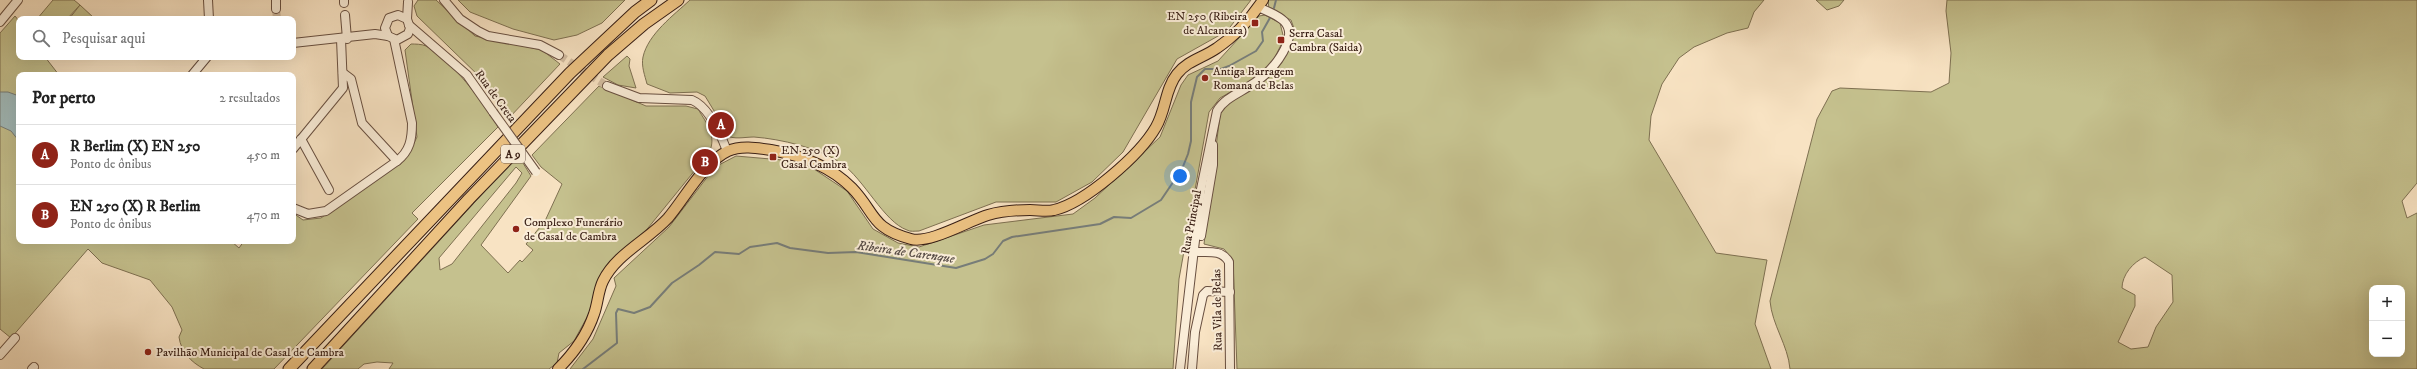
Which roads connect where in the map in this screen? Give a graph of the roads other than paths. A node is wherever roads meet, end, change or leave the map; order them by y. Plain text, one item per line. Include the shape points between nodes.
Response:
1 (18, 0) edge
2 (208, 0) edge
3 (276, 0) edge
4 (444, 0) edge
5 (651, 0) edge
6 (678, 0) edge
7 (409, 1) edge
8 (1261, 3) edge
9 (276, 9) tunnel mouth
10 (345, 15) dead end
11 (395, 15) junction
12 (210, 16) edge
13 (0, 22) edge
14 (408, 22) junction
15 (385, 24) junction
16 (375, 34) junction
17 (398, 37) junction
18 (344, 39) junction
19 (428, 42) junction
20 (296, 43) edge
21 (559, 55) tunnel mouth
22 (204, 60) edge
23 (194, 72) edge
24 (343, 73) junction
25 (607, 86) tunnel mouth
26 (301, 139) junction
27 (1212, 139) junction
28 (296, 145) edge
29 (727, 151) junction
30 (397, 161) junction
31 (536, 172) dead end
32 (329, 190) dead end
33 (296, 209) edge
34 (1198, 252) junction
35 (1190, 286) junction
36 (1230, 292) junction
37 (15, 338) dead end
38 (0, 355) edge
39 (289, 369) edge
40 (313, 369) edge
41 (558, 369) edge
42 (1180, 369) edge
43 (1192, 369) edge
44 (1230, 369) edge

1 - 13 street
2 - 12 street
3 - 9 street
4 - 21 street via 460,19 488,36 540,45
5 - 39 highway, A 9 via 570,73
6 - 40 highway, A 9 via 644,24 608,55 469,199
7 - 11 street
7 - 14 street
8 - 27 street, Rua Principal via 1290,28 1289,39 1278,61 1260,80 1220,105
8 - 29 main road via 1233,35 1216,49 1187,64 1177,74 1170,86 1157,126 1139,148 1100,186 1071,205 1052,211 997,212 927,238 914,240 875,222 853,190 822,166 770,150 752,148
10 - 18 street
11 - 14 street
11 - 15 street
14 - 17 street
14 - 19 street, Rua de Creta
15 - 16 street
15 - 17 street
16 - 17 street, Rua de Creta
16 - 18 street, Rua de Creta
17 - 19 street, Rua de Creta
17 - 30 street via 398,52 412,123 412,137 406,152
18 - 20 street, Rua de Creta
18 - 24 street
19 - 31 street, Rua de Creta, bridge via 467,75
22 - 23 street
24 - 26 street via 343,89
24 - 30 street via 351,80 362,123
25 - 29 street via 639,98 698,102
26 - 28 street
26 - 32 street
27 - 34 street, Rua Principal via 1214,165
27 - 35 street, Rua Principal via 1201,189
29 - 41 main road via 702,174 667,219 610,270 603,282 594,314 582,341
30 - 33 street via 326,212 308,214
34 - 35 street, Rua Principal
34 - 36 street, Rua Vila de Belas via 1226,256 1229,262
35 - 42 street, Rua Principal
36 - 43 street via 1208,292 1203,295 1195,332
36 - 44 street, Rua Vila de Belas
37 - 38 street

